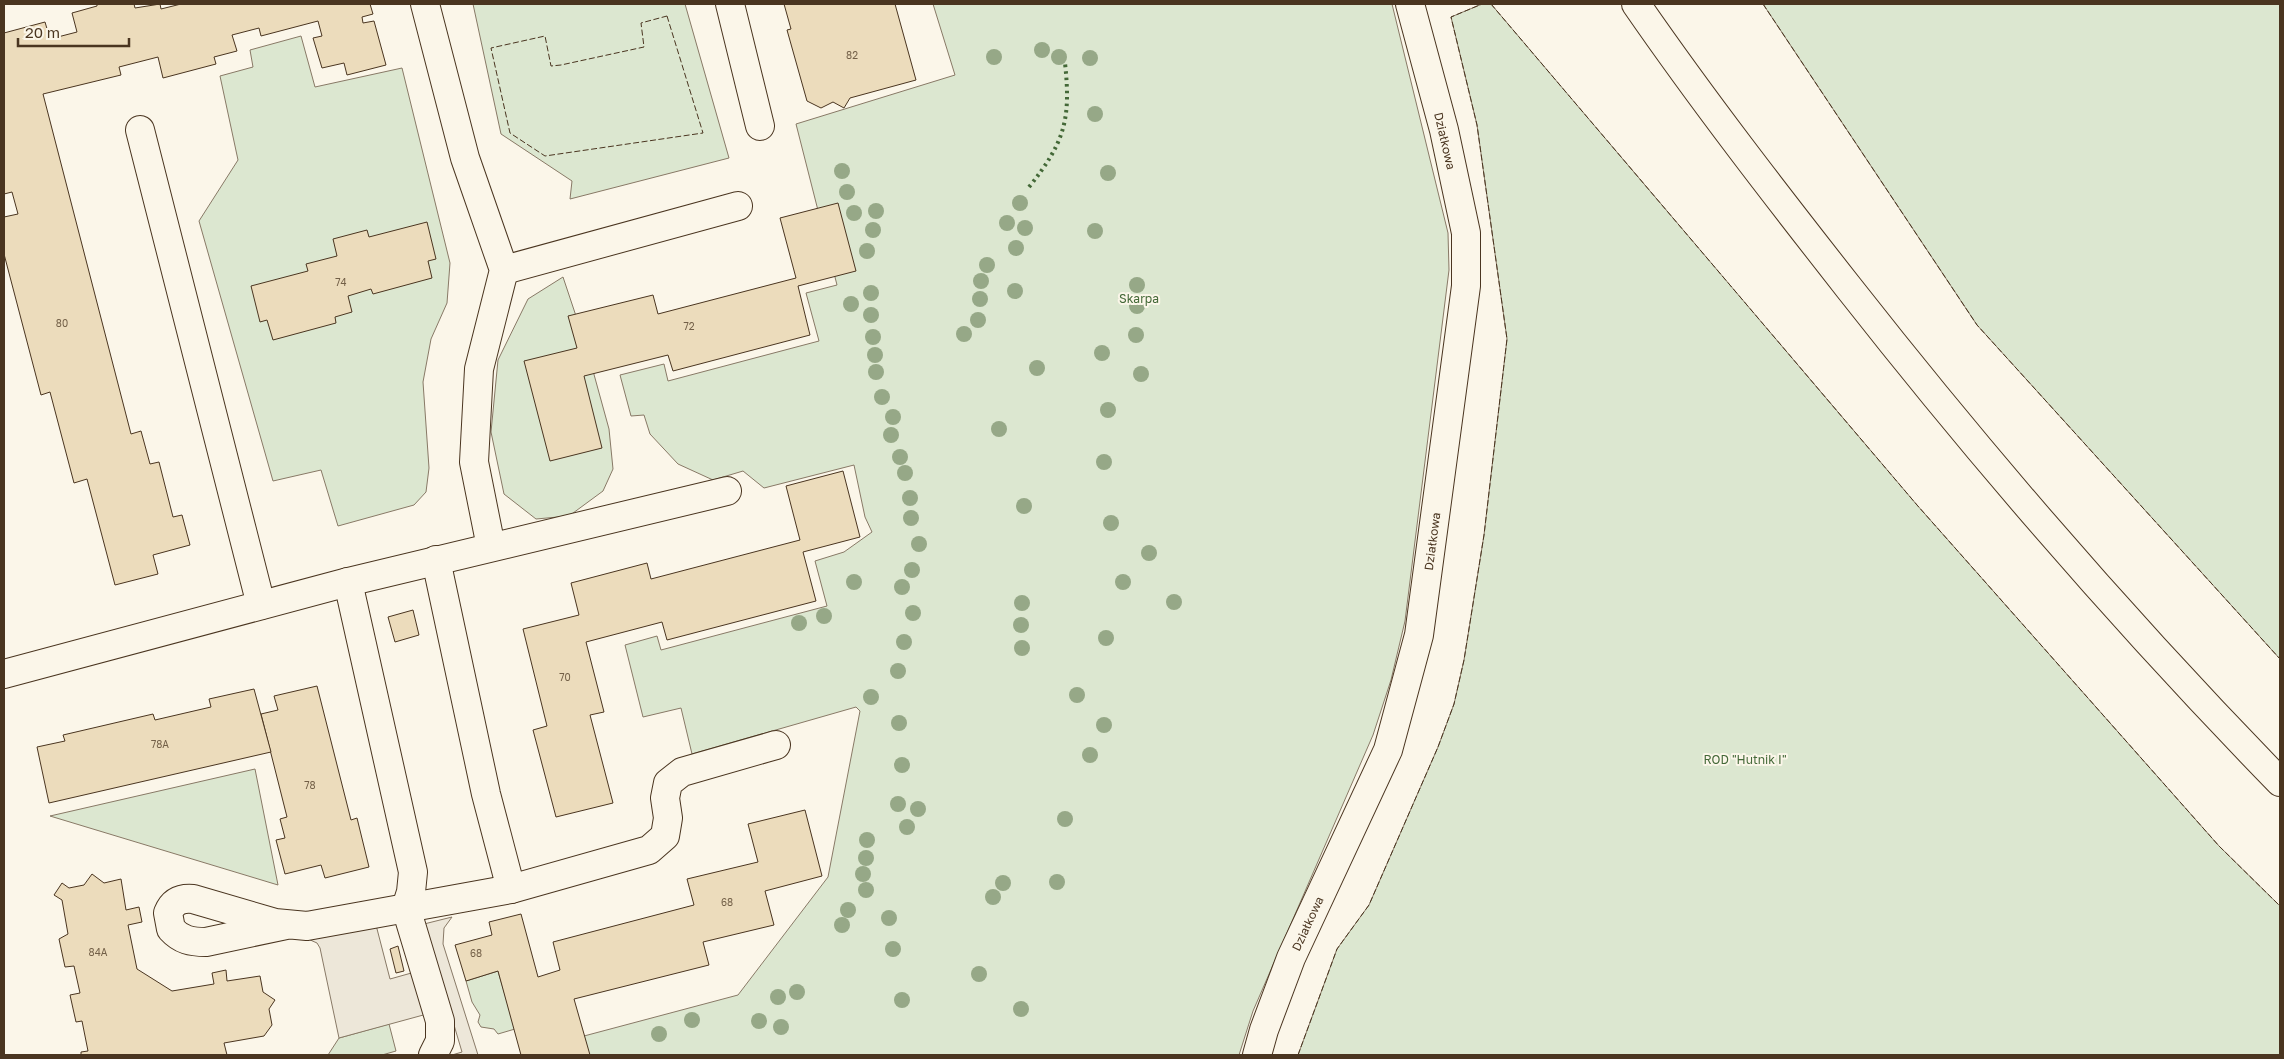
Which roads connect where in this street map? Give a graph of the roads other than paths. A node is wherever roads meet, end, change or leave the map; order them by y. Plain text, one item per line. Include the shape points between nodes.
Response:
1 (425, 4) edge
2 (730, 4) edge
3 (1410, 4) edge
4 (1636, 4) edge
5 (760, 126) dead end
6 (140, 130) dead end
7 (738, 206) dead end
8 (504, 270) junction
9 (727, 490) dead end
10 (491, 547) junction
11 (436, 560) junction
12 (348, 582) junction
13 (261, 605) junction
14 (4, 674) edge
15 (776, 745) dead end
16 (2280, 782) edge
17 (511, 890) junction
18 (406, 908) junction
19 (286, 925) dead end
20 (433, 1055) edge
21 (1257, 1055) edge

1 - 8 street via 465,158
2 - 5 street
3 - 21 street, Działkowa via 1444,130 1466,233 1466,286 1419,635 1388,750 1291,958
4 - 16 street via 1797,223 1956,422 2079,564
6 - 13 street
7 - 8 street
8 - 10 street via 479,368 474,462
9 - 10 street
10 - 11 street
11 - 12 street
11 - 17 street via 486,794
12 - 13 street
12 - 18 street via 413,872
13 - 14 street
15 - 17 street via 682,772 668,783 665,836 649,850
17 - 18 street
18 - 19 street via 323,924
18 - 20 street via 440,1021 440,1040

